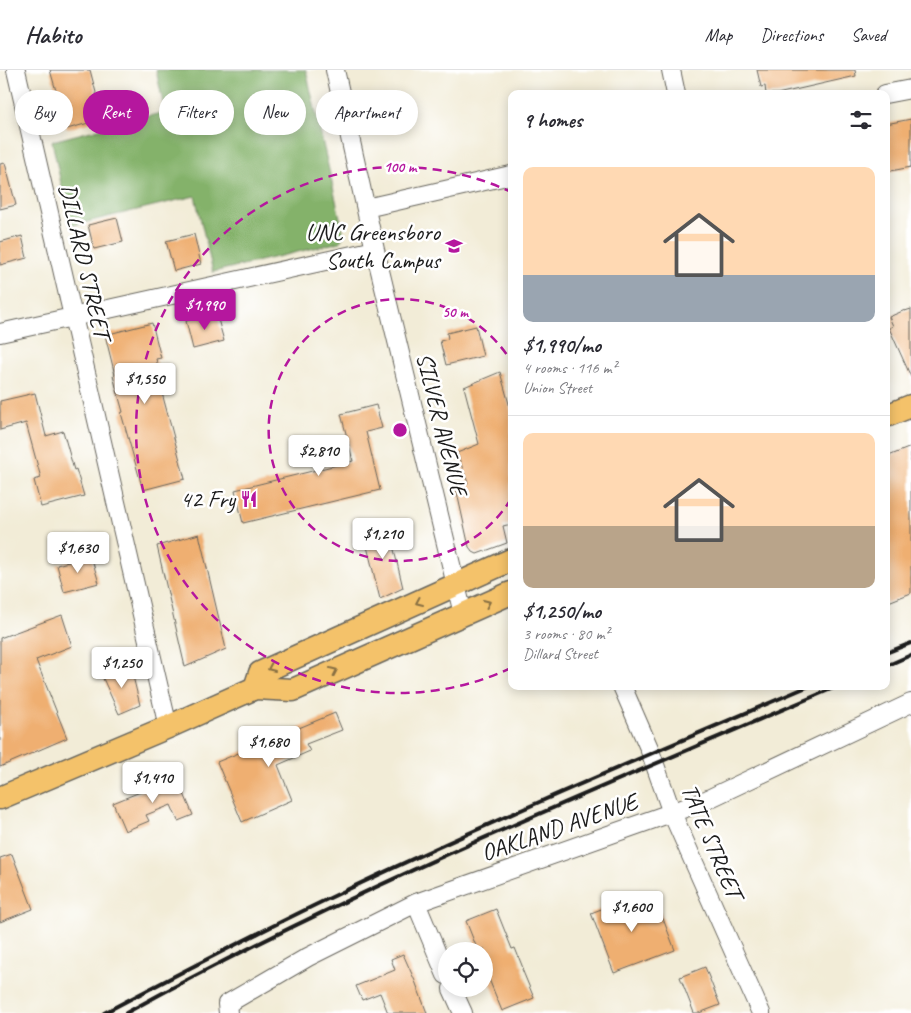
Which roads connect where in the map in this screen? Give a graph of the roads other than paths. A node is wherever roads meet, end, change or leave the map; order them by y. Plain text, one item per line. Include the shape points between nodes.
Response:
1 (16, 70) edge
2 (335, 70) edge
3 (671, 70) edge
4 (911, 88) edge
5 (675, 90) edge
6 (890, 93) edge
7 (508, 177) edge
8 (366, 208) junction
9 (375, 250) junction
10 (74, 316) junction
11 (0, 333) edge
12 (911, 406) edge
13 (890, 414) edge
14 (508, 561) edge
15 (456, 585) junction
16 (508, 593) edge
17 (463, 614) junction
18 (255, 688) junction
19 (624, 690) edge
20 (911, 703) edge
21 (168, 727) junction
22 (0, 798) edge
23 (672, 813) junction
24 (416, 903) junction
25 (438, 956) edge
26 (456, 997) edge
27 (228, 1008) edge
28 (463, 1013) edge
29 (761, 1013) edge

1 - 10 street, DILLARD STREET
2 - 8 street, SILVER AVENUE
3 - 5 street
4 - 6 street
7 - 8 street
8 - 9 street, SILVER AVENUE
9 - 10 street
9 - 15 street, SILVER AVENUE
10 - 11 street
10 - 21 street, DILLARD STREET
12 - 13 main road
14 - 15 main road
15 - 17 street, SILVER AVENUE
15 -> 18 main road via 260,673
17 -> 16 main road
18 -> 17 main road via 293,690
18 - 21 main road
19 - 23 street, TATE STREET
20 - 23 street, OAKLAND AVENUE via 702,802
21 - 22 main road
23 - 24 street, OAKLAND AVENUE
23 - 29 street, TATE STREET
24 - 25 street
24 - 27 street, OAKLAND AVENUE via 308,957
26 - 28 street

